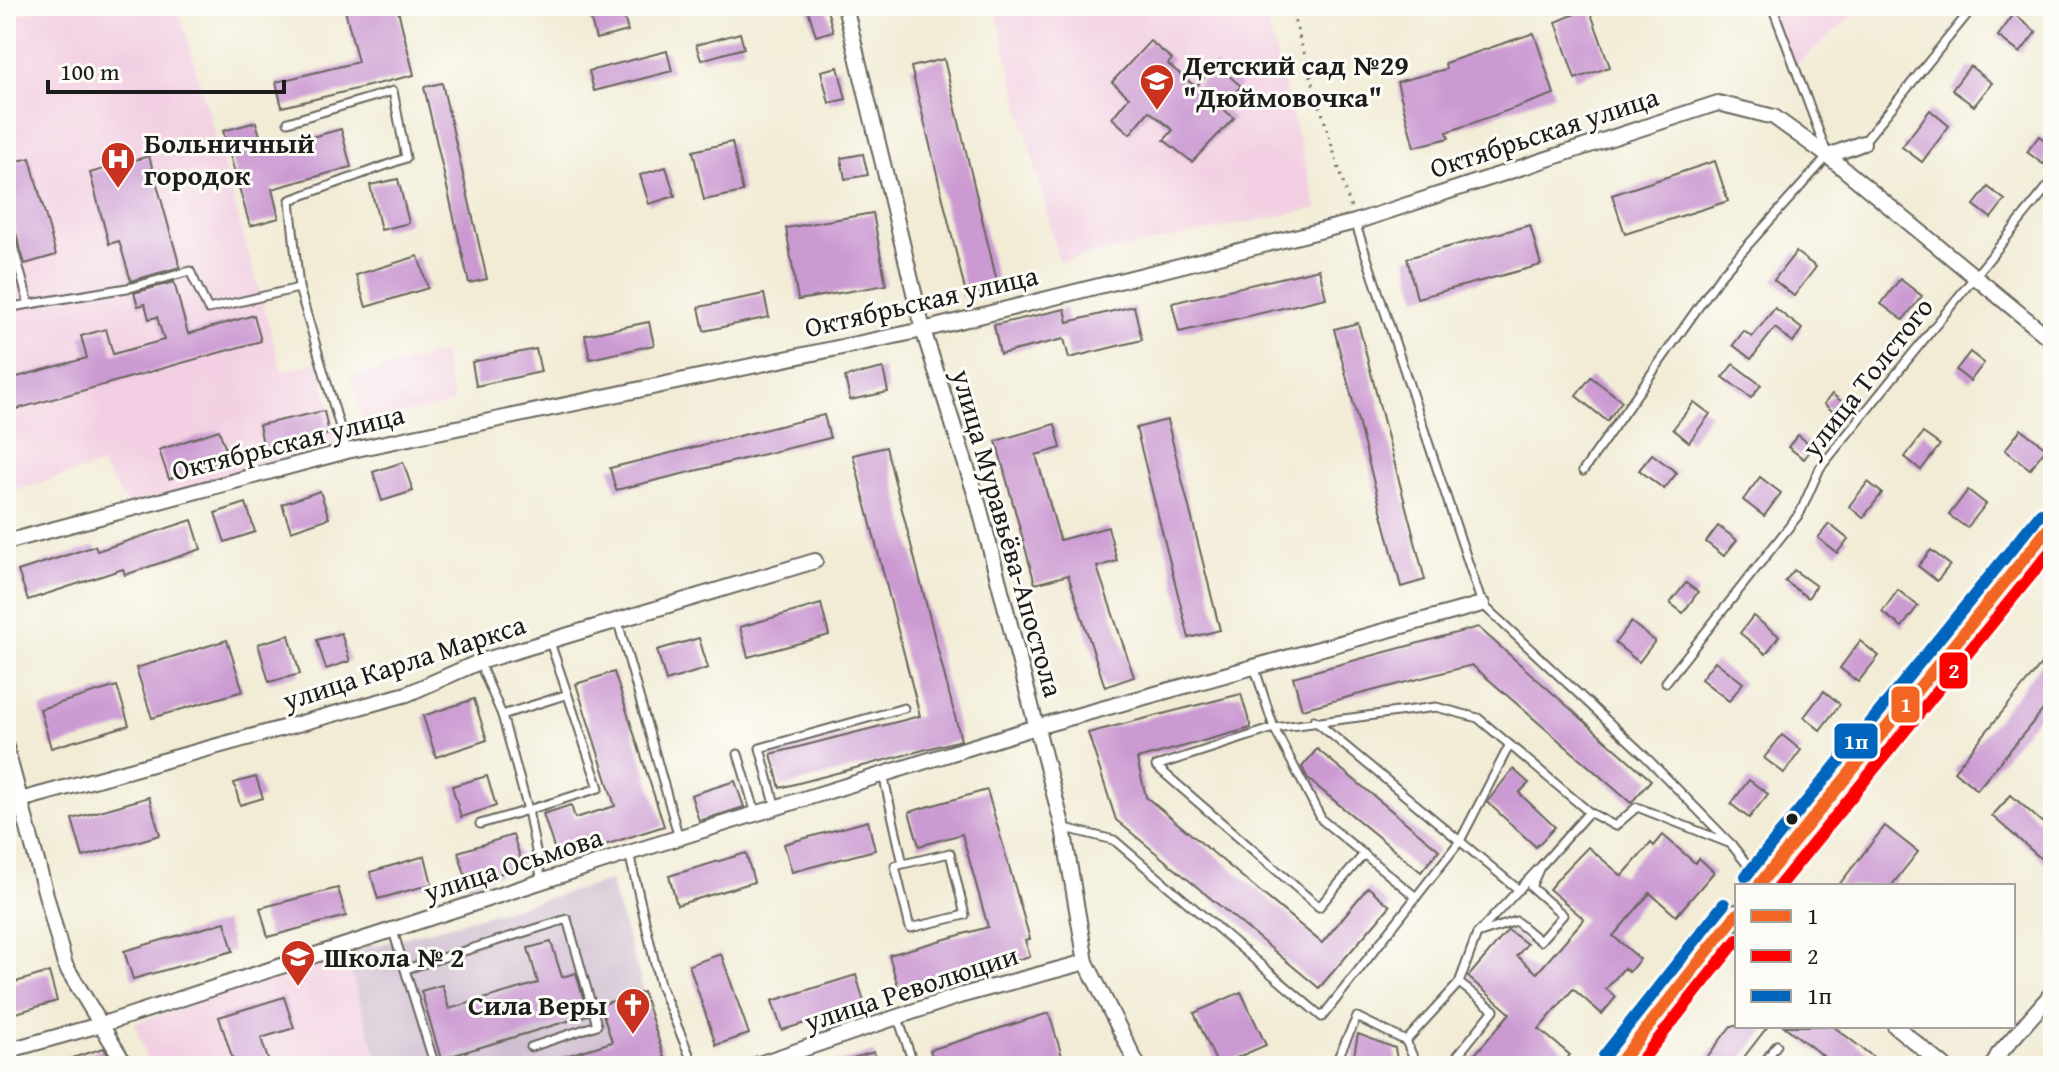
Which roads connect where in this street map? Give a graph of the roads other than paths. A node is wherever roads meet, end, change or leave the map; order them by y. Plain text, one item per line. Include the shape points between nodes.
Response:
1 (845, 6) edge
2 (1772, 6) edge
3 (1974, 6) edge
4 (288, 122) dead end
5 (1863, 143) joint
6 (1828, 156) junction
7 (2053, 180) edge
8 (6, 221) edge
9 (1355, 222) junction
10 (1973, 279) junction
11 (299, 288) junction
12 (29, 304) junction
13 (6, 308) edge
14 (923, 330) junction
15 (2053, 341) edge
16 (347, 451) junction
17 (1583, 471) dead end
18 (2053, 523) edge
19 (6, 542) edge
20 (815, 561) dead end
21 (1482, 604) junction
22 (618, 622) junction
23 (550, 642) junction
24 (479, 662) junction
25 (1255, 669) junction
26 (1666, 682) dead end
27 (565, 695) junction
28 (904, 708) dead end
29 (502, 715) junction
30 (1314, 720) junction
31 (1036, 727) junction
32 (1274, 728) junction
33 (1509, 746) junction
34 (6, 747) edge
35 (738, 754) dead end
36 (883, 774) junction
37 (13, 802) edge
38 (776, 808) junction
39 (528, 810) junction
40 (1589, 812) junction
41 (756, 814) junction
42 (480, 824) dead end
43 (1063, 828) junction
44 (679, 838) junction
45 (1460, 841) junction
46 (1731, 844) junction
47 (629, 853) junction
48 (1364, 854) junction
49 (903, 864) junction
50 (1540, 867) junction
51 (542, 884) junction
52 (1759, 884) edge
53 (1519, 890) junction
54 (1416, 897) junction
55 (1735, 917) edge
56 (393, 931) junction
57 (1477, 934) junction
58 (1086, 962) junction
59 (406, 969) junction
60 (1459, 983) junction
61 (2053, 992) edge
62 (898, 1018) junction
63 (103, 1024) junction
64 (1897, 1028) edge
65 (1406, 1041) junction
66 (1777, 1045) dead end
67 (531, 1047) dead end
68 (6, 1051) edge
69 (126, 1066) edge
70 (435, 1066) edge
71 (694, 1066) edge
72 (753, 1066) edge
73 (914, 1066) edge
74 (1138, 1066) edge
75 (1334, 1066) edge
76 (1417, 1066) edge
77 (1449, 1066) edge
78 (1617, 1066) edge
79 (1761, 1066) edge
80 (1944, 1066) edge
81 (1993, 1066) edge

1 - 14 street, улица Муравьёва-Апостола
2 - 6 lane
3 - 5 lane
4 - 11 lane via 393,91 406,158 290,200
5 - 6 street
6 - 9 street, Октябрьская улица via 1774,117 1718,103
6 - 10 street, Октябрьская улица
6 - 17 lane via 1721,275
7 - 10 lane, улица Толстого
8 - 12 lane
9 - 14 street, Октябрьская улица
9 - 21 lane
10 - 15 street, Октябрьская улица
10 - 26 lane, улица Толстого via 1820,468 1800,513
11 - 12 lane via 208,309 190,271 133,287
11 - 16 lane
12 - 13 lane
14 - 16 street, Октябрьская улица
14 - 31 street, улица Муравьёва-Апостола via 979,506
16 - 19 street, Октябрьская улица
18 - 52 main road
20 - 22 street, улица Карла Маркса
21 - 25 street, улица Осьмова
21 - 46 lane
22 - 23 street, улица Карла Маркса
22 - 44 lane
23 - 24 street, улица Карла Маркса
23 - 27 lane
24 - 29 lane
24 - 37 street, улица Карла Маркса via 407,694
25 - 31 street, улица Осьмова
25 - 32 lane
27 - 29 lane
27 - 39 lane via 599,788
28 - 38 lane via 760,748
29 - 39 lane
30 - 32 lane
30 - 33 lane via 1436,707 1478,718
30 - 45 lane
31 - 36 street, улица Осьмова
31 - 43 street, улица Муравьёва-Апостола
32 - 48 lane via 1322,820
32 - 48 lane via 1156,766 1319,907
33 - 40 lane
33 - 45 lane
34 - 37 street
35 - 41 lane
36 - 38 street, улица Осьмова
36 - 49 lane
37 - 63 street via 65,965
38 - 41 street, улица Осьмова
39 - 42 lane
39 - 51 lane
40 - 46 lane via 1615,826 1637,807
40 - 50 lane
41 - 44 street, улица Осьмова
43 - 54 lane via 1114,840 1322,1017
43 - 58 street, улица Муравьёва-Апостола
44 - 47 street, улица Осьмова
45 - 53 lane
45 - 54 lane
46 - 52 lane
47 - 51 street, улица Осьмова
47 - 71 lane via 660,985
48 - 54 lane
49 - 49 lane via 950,853 965,915 910,928 895,866
50 - 53 lane
50 - 57 lane via 1531,887 1563,915 1540,941 1516,921
51 - 56 street, улица Осьмова
53 - 57 lane
55 - 78 main road
56 - 59 lane
56 - 63 street, улица Осьмова
57 - 60 lane
58 - 62 street, улица Революции
58 - 74 street, улица Муравьёва-Апостола
59 - 67 lane via 567,919 597,1025
59 - 70 lane
60 - 65 lane
60 - 77 lane via 1494,1010
61 - 81 street
62 - 72 street, улица Революции
62 - 73 lane
63 - 68 street, улица Осьмова
63 - 69 street
64 - 80 street
65 - 75 lane via 1357,1017
65 - 76 lane
66 - 79 lane

